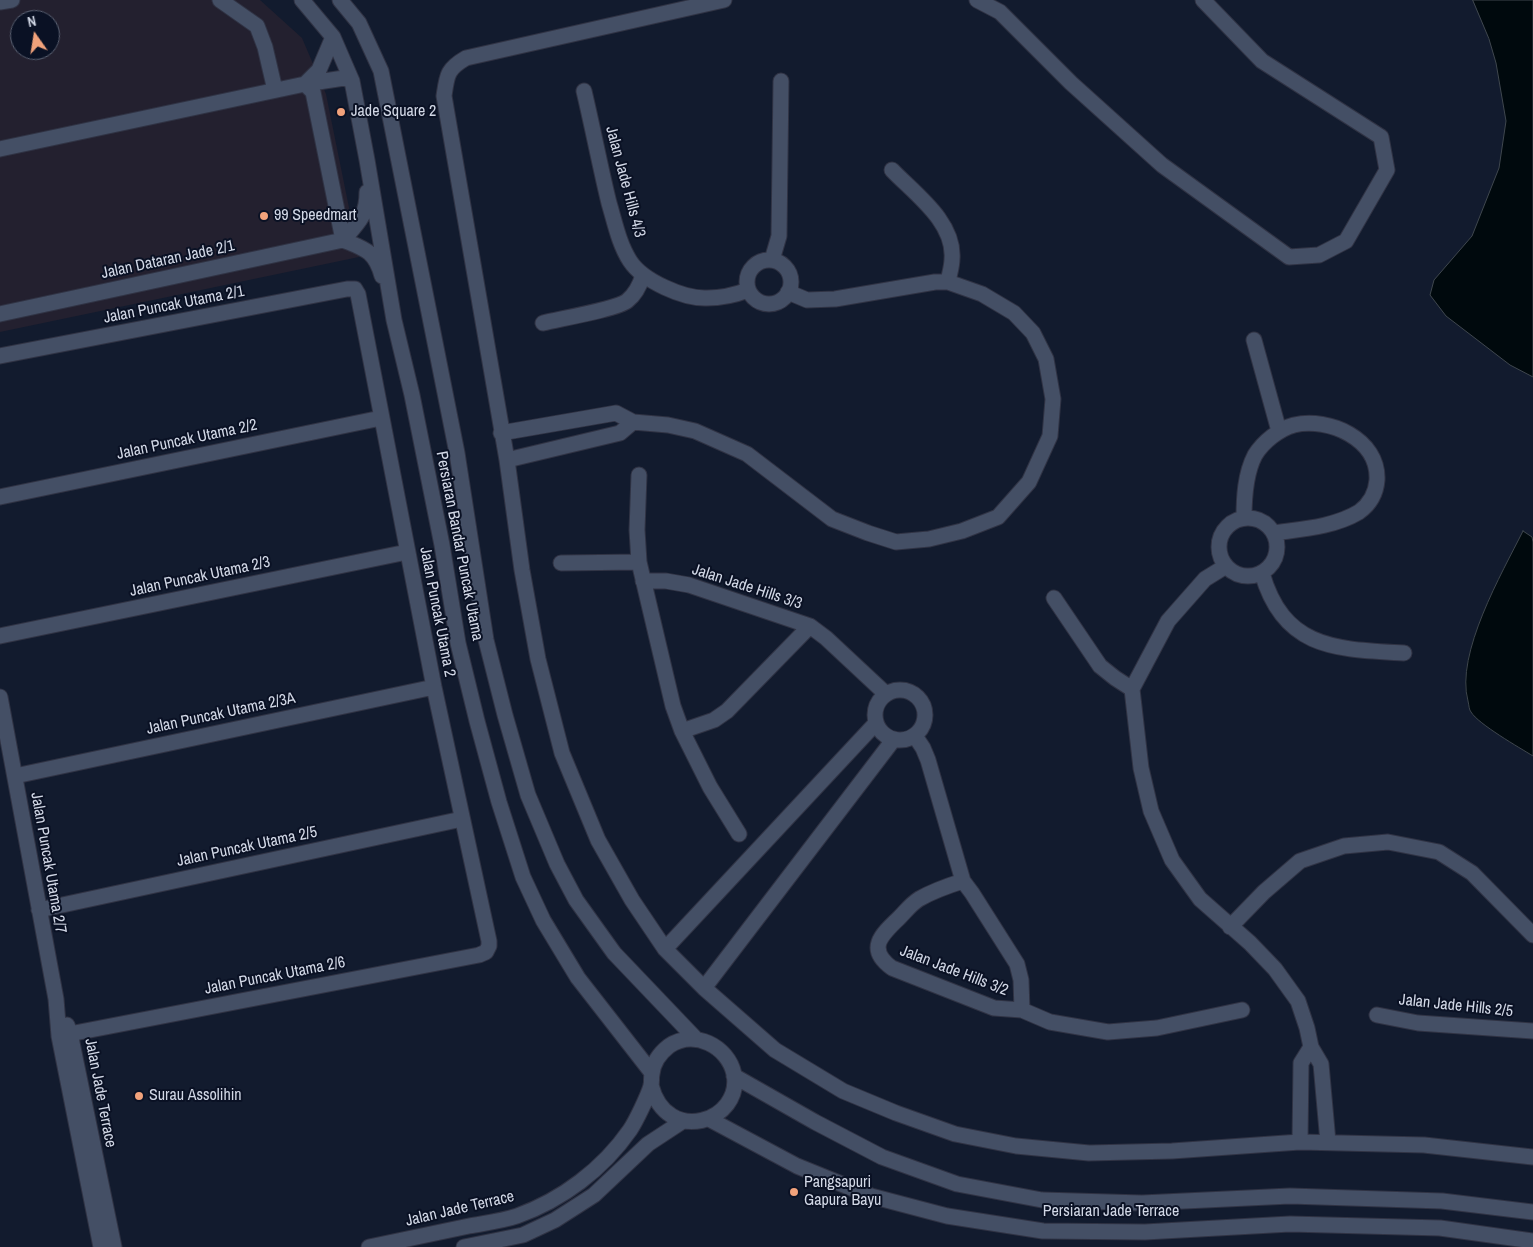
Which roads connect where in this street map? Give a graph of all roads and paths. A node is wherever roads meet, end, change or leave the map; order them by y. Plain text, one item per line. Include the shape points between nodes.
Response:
1 (12, 0) edge
2 (220, 0) edge
3 (302, 0) edge
4 (340, 0) edge
5 (724, 0) edge
6 (977, 0) edge
7 (1203, 0) edge
8 (0, 2) edge
9 (1004, 6) edge
10 (333, 38) junction
11 (352, 81) junction
12 (781, 81) dead end
13 (305, 84) junction
14 (275, 90) junction
15 (584, 91) dead end
16 (0, 149) edge
17 (367, 160) junction
18 (892, 170) dead end
19 (343, 240) junction
20 (772, 260) junction
21 (644, 275) junction
22 (948, 282) junction
23 (355, 289) joint
24 (748, 290) junction
25 (788, 292) junction
26 (0, 314) edge
27 (394, 320) junction
28 (543, 323) dead end
29 (1254, 340) dead end
30 (0, 356) edge
31 (381, 418) junction
32 (633, 422) junction
33 (1279, 431) junction
34 (501, 433) junction
35 (507, 460) junction
36 (639, 475) dead end
37 (0, 497) edge
38 (1244, 518) junction
39 (1274, 533) junction
40 (407, 552) junction
41 (639, 562) junction
42 (561, 563) dead end
43 (1226, 566) junction
44 (1262, 573) junction
45 (643, 581) junction
46 (1054, 598) dead end
47 (810, 626) junction
48 (0, 636) edge
49 (1404, 653) dead end
50 (434, 687) junction
51 (1132, 689) junction
52 (886, 694) junction
53 (0, 697) edge
54 (876, 722) junction
55 (682, 731) junction
56 (915, 736) junction
57 (894, 739) junction
58 (15, 776) junction
59 (462, 819) junction
60 (739, 834) dead end
61 (963, 881) junction
62 (39, 910) junction
63 (1230, 926) junction
64 (1533, 935) edge
65 (489, 941) joint
66 (665, 949) junction
67 (704, 988) junction
68 (1022, 1010) junction
69 (1242, 1010) dead end
70 (1377, 1014) dead end
71 (1533, 1031) edge
72 (65, 1034) junction
73 (696, 1039) junction
74 (1311, 1047) junction
75 (734, 1076) junction
76 (651, 1079) junction
77 (709, 1119) junction
78 (683, 1121) junction
79 (1300, 1142) junction
80 (1328, 1142) junction
81 (1533, 1157) edge
82 (1533, 1212) edge
83 (1533, 1241) edge
84 (101, 1247) edge
85 (114, 1247) edge
86 (369, 1247) edge
87 (464, 1247) edge

1 - 8 street
2 - 14 street via 257,26
3 - 10 street, Persiaran Bandar Puncak Utama
4 - 73 street, Persiaran Bandar Puncak Utama via 359,23 380,71 457,453 486,640 528,794 576,900 614,953
5 - 34 street via 466,58 452,66 444,96
6 - 9 street
7 - 9 street via 1262,61 1381,137 1387,170 1346,241 1320,254 1289,257 1162,165 1071,83
10 - 11 street, Persiaran Bandar Puncak Utama
10 - 13 street via 318,70
11 - 13 street via 344,78
11 - 17 street, Persiaran Bandar Puncak Utama
12 - 20 street via 779,236
13 - 14 street
13 - 19 street via 312,92
14 - 16 street
15 - 21 street, Jalan Jade Hills 4/3 via 618,235 630,261
17 - 19 street via 368,207
17 - 27 street, Persiaran Bandar Puncak Utama
18 - 22 street via 934,212 948,232 953,257
19 - 26 street, Jalan Dataran Jade 2/1
19 - 27 street via 367,250 379,265
20 - 24 street via 757,263 751,268 747,275
20 - 25 street via 789,272
21 - 24 street, Jalan Jade Hills 4/3 via 658,285 705,299 733,296
21 - 28 street via 638,289 626,302
22 - 25 street via 835,300 807,300
22 - 32 street via 982,294 1014,313 1033,333 1046,359 1053,399 1050,436 1029,482 998,517 930,539 896,542 832,519 747,454 695,431
23 - 30 street, Jalan Puncak Utama 2/1
23 - 31 street, Jalan Puncak Utama 2
24 - 25 street via 757,300 771,304
27 - 76 street, Persiaran Bandar Puncak Utama via 442,545 460,652 487,757 524,877 543,920 578,978
29 - 33 street
31 - 37 street, Jalan Puncak Utama 2/2
31 - 40 street, Jalan Puncak Utama 2
32 - 34 street via 616,413
32 - 35 street via 620,433
33 - 38 street via 1255,455 1244,494
33 - 39 street via 1294,425 1313,424 1348,432 1364,444 1378,474 1377,490 1360,511 1341,521
34 - 35 street
35 - 66 street via 538,659 562,753 598,840
36 - 41 street
38 - 39 street via 1256,519
38 - 43 street via 1232,523 1221,537 1220,555
39 - 44 street via 1278,544 1277,556
40 - 48 street, Jalan Puncak Utama 2/3
40 - 50 street, Jalan Puncak Utama 2
41 - 42 street
41 - 45 street
43 - 44 street via 1236,574 1250,577
43 - 51 street via 1205,579 1168,621
44 - 49 street via 1267,591 1280,613 1296,629 1321,643 1349,650
45 - 47 street, Jalan Jade Hills 3/3 via 689,585
45 - 55 street via 672,706
46 - 51 street via 1100,666
47 - 52 street, Jalan Jade Hills 3/3
47 - 55 street, Jalan Jade Hills 3/3 via 727,711 714,720
50 - 58 street, Jalan Puncak Utama 2/3A
50 - 59 street, Jalan Puncak Utama 2
51 - 63 street via 1141,768 1151,812 1172,860 1200,899
52 - 54 street via 876,706
52 - 56 street via 908,690 921,700 925,707 924,723
53 - 58 street, Jalan Puncak Utama 2/7
54 - 57 street via 886,736
54 - 66 street
55 - 60 street via 710,787
56 - 57 street
56 - 61 street, Jalan Jade Hills 3/2 via 928,760
57 - 67 street
58 - 62 street, Jalan Puncak Utama 2/7
59 - 62 street, Jalan Puncak Utama 2/5
59 - 65 street, Jalan Puncak Utama 2
61 - 68 street, Jalan Jade Hills 3/2 via 1017,964
61 - 68 street, Jalan Jade Hills 3/2 via 917,900 886,930 879,941 878,952 882,961 892,968 994,1008
62 - 72 street, Jalan Puncak Utama 2/7
63 - 64 street via 1300,861 1344,846 1388,842 1438,852 1472,873
63 - 74 street via 1275,969 1298,1001
65 - 72 street, Jalan Puncak Utama 2/6 via 486,952 479,955
66 - 67 street
67 - 79 street via 775,1050 843,1091 956,1134 1016,1146 1090,1154
68 - 69 street, Jalan Jade Hills 3/2 via 1050,1022 1108,1032 1157,1028
70 - 71 street, Jalan Jade Hills 2/5 via 1418,1023
72 - 84 street, Jalan Jade Terrace
72 - 85 street, Jalan Jade Terrace
73 - 75 street via 722,1051
73 - 76 street via 671,1045 659,1057
74 - 79 street via 1301,1063
74 - 80 street via 1321,1064
75 - 77 street via 729,1101
75 - 82 street, Persiaran Jade Terrace via 882,1157 957,1184 1042,1200 1142,1203 1290,1196 1442,1201
76 - 78 street via 654,1097 660,1107
76 - 86 street, Jalan Jade Terrace via 631,1128 611,1154 582,1180 546,1203 516,1216
77 - 78 street
77 - 83 street, Persiaran Jade Terrace via 797,1166 871,1196 947,1216 1033,1229 1145,1232 1290,1224 1440,1228
78 - 87 street via 648,1144 594,1195 555,1220 523,1235
79 - 80 street
80 - 81 street via 1424,1145

